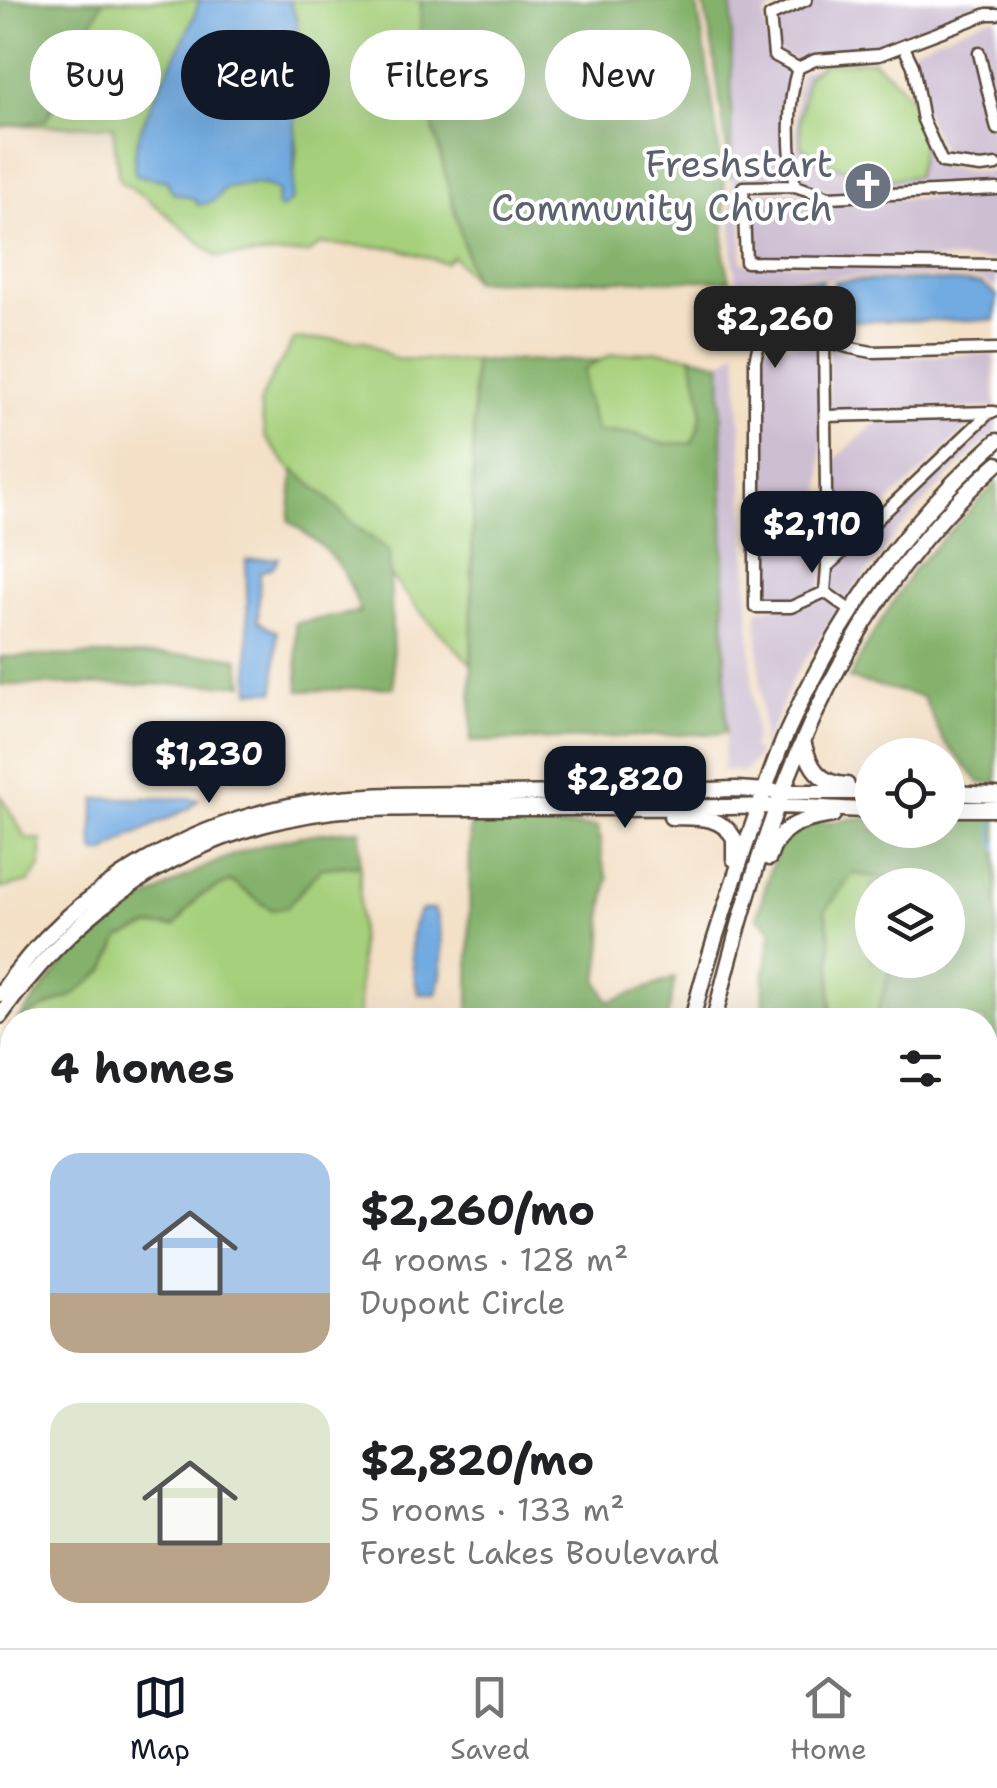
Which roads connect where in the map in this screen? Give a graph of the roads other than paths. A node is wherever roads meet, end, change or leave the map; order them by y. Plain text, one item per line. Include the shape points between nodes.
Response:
1 (806, 0) edge
2 (982, 0) edge
3 (992, 14) edge
4 (904, 47) junction
5 (979, 54) dead end
6 (798, 68) junction
7 (997, 129) edge
8 (997, 165) edge
9 (796, 186) junction
10 (997, 190) edge
11 (997, 265) edge
12 (824, 340) junction
13 (997, 349) edge
14 (994, 412) edge
15 (825, 416) junction
16 (997, 441) edge
17 (997, 464) edge
18 (828, 567) junction
19 (825, 592) junction
20 (851, 611) junction
21 (802, 739) junction
22 (855, 787) edge
23 (764, 790) junction
24 (855, 791) edge
25 (779, 799) junction
26 (965, 799) edge
27 (997, 802) edge
28 (758, 807) junction
29 (490, 808) junction
30 (852, 810) joint
31 (731, 883) junction
32 (0, 994) edge
33 (6, 1008) edge
34 (695, 1008) edge
35 (717, 1008) edge
36 (719, 1008) edge

1 - 6 street via 770,16 774,56
2 - 3 street
3 - 4 street
4 - 6 street
4 - 8 street via 942,162
5 - 7 street
6 - 9 street via 791,89
9 - 10 street via 830,197
9 - 11 street via 743,187 746,262
12 - 13 street via 872,352
12 - 15 street
12 - 19 street via 760,339 755,606 792,606
14 - 15 street
14 - 18 street
15 - 18 street
16 - 20 main road via 920,518
17 - 21 main road via 890,585
18 - 19 street
19 - 20 street
20 - 23 main road via 809,683
21 - 22 main road via 823,778
21 - 25 main road
23 - 25 main road
23 - 28 main road
23 - 32 main road via 363,797 248,816 177,844 116,880 51,934
24 - 25 main road
25 - 28 main road
25 - 30 main road
25 - 35 main road
26 - 27 main road
28 - 29 main road
28 - 31 main road
29 - 31 main road via 714,820 734,838
29 - 33 main road via 335,811 217,839 154,870 84,920
30 - 36 main road via 802,820 775,842
31 - 34 main road

